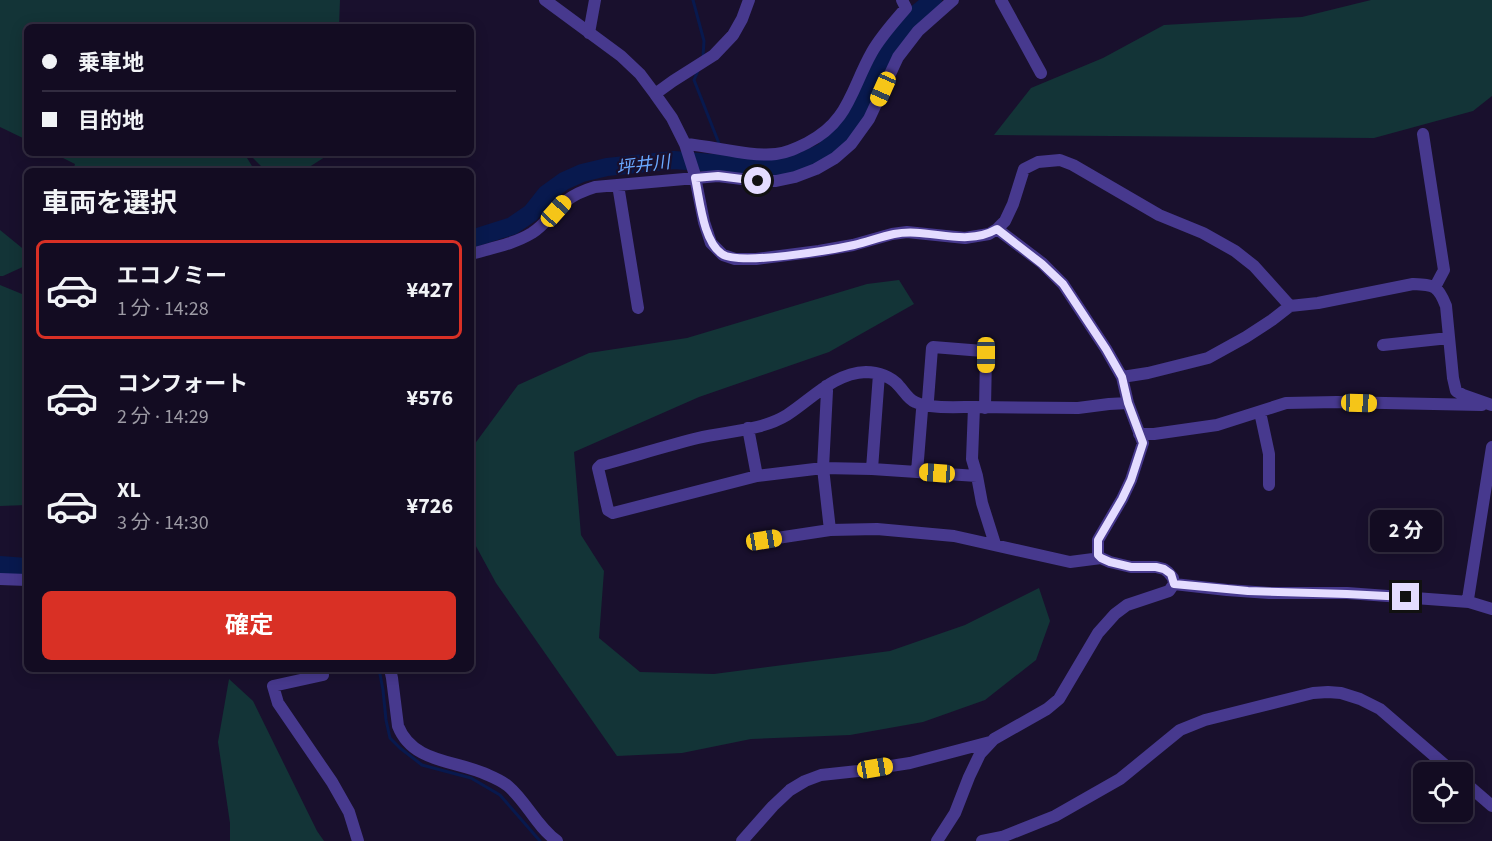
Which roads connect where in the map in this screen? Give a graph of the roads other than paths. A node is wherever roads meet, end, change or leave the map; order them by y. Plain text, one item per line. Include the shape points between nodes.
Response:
1 (545, 0) edge
2 (595, 0) edge
3 (748, 0) edge
4 (953, 0) edge
5 (1001, 0) edge
6 (907, 3) edge
7 (589, 33) junction
8 (1041, 73) dead end
9 (655, 94) junction
10 (1423, 134) dead end
11 (686, 146) junction
12 (695, 175) junction
13 (618, 185) junction
14 (997, 229) junction
15 (474, 253) edge
16 (1435, 287) junction
17 (1290, 306) junction
18 (638, 308) dead end
19 (1449, 338) junction
20 (1383, 345) dead end
21 (879, 374) junction
22 (1122, 377) junction
23 (826, 386) junction
24 (1128, 403) junction
25 (925, 405) junction
26 (1492, 405) edge
27 (980, 408) junction
28 (1260, 412) junction
29 (748, 428) junction
30 (1139, 434) junction
31 (1492, 447) edge
32 (823, 468) junction
33 (872, 469) junction
34 (918, 472) junction
35 (757, 476) junction
36 (977, 476) junction
37 (1269, 485) dead end
38 (830, 530) junction
39 (764, 540) dead end
40 (995, 544) junction
41 (1101, 558) junction
42 (0, 579) edge
43 (24, 580) edge
44 (1174, 584) junction
45 (1469, 602) junction
46 (1492, 609) edge
47 (391, 672) edge
48 (323, 675) dead end
49 (992, 741) junction
50 (1442, 762) edge
51 (1473, 790) edge
52 (1492, 806) edge
53 (358, 841) edge
54 (556, 841) edge
55 (742, 841) edge
56 (937, 841) edge
57 (982, 841) edge

1 - 7 street
2 - 7 street
3 - 9 street via 733,35 714,55
4 - 12 street via 918,31 898,57 869,119 836,158 816,169 776,181
5 - 8 street
6 - 11 street via 872,53 839,117 814,140 777,154
7 - 9 street via 621,56
9 - 11 street
10 - 16 street via 1444,270
11 - 12 street
12 - 13 street
12 - 14 street via 711,243 723,255 735,259 819,251 907,232 965,238
13 - 15 street via 581,192 532,233 513,243
13 - 18 street
14 - 17 street via 1013,204 1024,169 1038,162 1060,160 1234,251 1254,266
14 - 22 street via 1063,284
16 - 17 street via 1413,284
16 - 19 street via 1446,306
17 - 22 street via 1208,358
19 - 20 street
19 - 26 street via 1456,391
21 - 23 street via 846,375
21 - 25 street via 897,383 913,401
21 - 33 street
22 - 24 street
23 - 29 street via 786,416
23 - 32 street
24 - 27 street via 1078,408
24 - 30 street
25 - 27 street
25 - 27 street via 932,348 936,346 983,351 986,355
25 - 34 street
26 - 28 street via 1286,403
27 - 36 street via 972,459
28 - 30 street via 1217,425
28 - 37 street via 1269,454
29 - 35 street
29 - 35 street via 700,437 598,468 608,510 614,513
30 - 41 street via 1143,443 1131,480 1098,540
31 - 45 street
32 - 33 street
32 - 35 street
32 - 38 street
33 - 34 street
34 - 36 street
36 - 40 street
38 - 39 street
38 - 40 street via 910,531
40 - 41 street via 1070,562
41 - 44 street via 1131,567 1164,569 1171,574
42 - 43 street
44 - 45 street via 1238,591
44 - 49 street via 1169,591 1127,605 1115,614 1098,633 1059,699
45 - 46 street
47 - 54 street via 398,726 411,744 431,758 478,770 507,785
48 - 53 street via 273,686 278,703 349,812
49 - 55 street via 910,763 821,775 804,781 773,806
49 - 56 street via 980,754 956,813
50 - 57 street via 1380,709 1341,693 1314,693 1180,730 1120,779 1055,816
51 - 52 street

